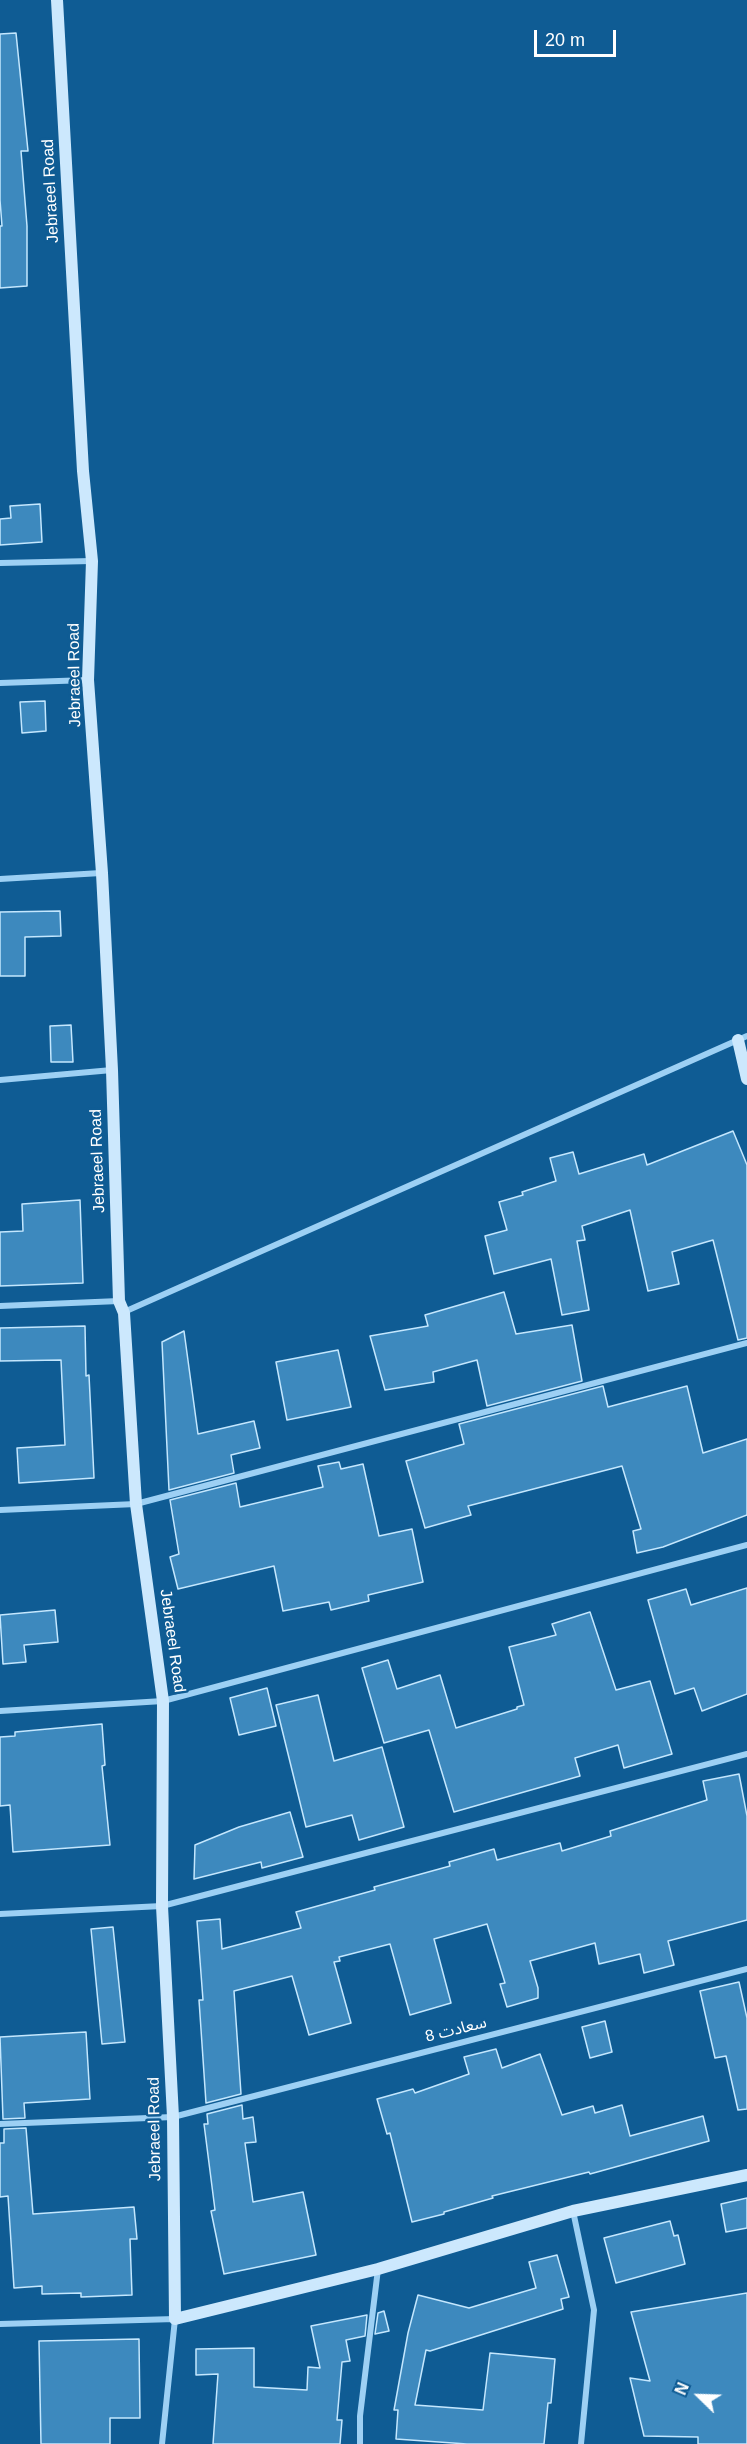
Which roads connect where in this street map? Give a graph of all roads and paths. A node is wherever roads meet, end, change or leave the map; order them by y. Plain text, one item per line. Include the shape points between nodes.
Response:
1 (57, 0) edge
2 (93, 561) junction
3 (0, 563) edge
4 (88, 680) junction
5 (0, 683) edge
6 (102, 873) junction
7 (0, 879) edge
8 (742, 1038) edge
9 (112, 1070) junction
10 (747, 1079) edge
11 (0, 1080) edge
12 (0, 1306) edge
13 (121, 1307) junction
14 (747, 1343) edge
15 (136, 1504) junction
16 (0, 1510) edge
17 (747, 1545) edge
18 (163, 1701) junction
19 (0, 1711) edge
20 (747, 1754) edge
21 (162, 1906) junction
22 (0, 1914) edge
23 (747, 1969) edge
24 (173, 2117) junction
25 (0, 2124) edge
26 (747, 2175) edge
27 (573, 2211) junction
28 (378, 2269) junction
29 (175, 2319) junction
30 (0, 2324) edge
31 (162, 2444) edge
32 (360, 2444) edge
33 (581, 2444) edge

1 - 2 main road, Jebraeel Road via 82,471
2 - 3 street
2 - 4 main road, Jebraeel Road
4 - 5 street
4 - 6 main road, Jebraeel Road
6 - 7 street
6 - 9 main road, Jebraeel Road
8 - 10 main road
8 - 13 street
9 - 11 street
9 - 13 main road, Jebraeel Road
12 - 13 street
13 - 15 main road, Jebraeel Road
14 - 15 street
15 - 16 street
15 - 18 main road, Jebraeel Road
17 - 18 street
18 - 19 street
18 - 21 main road, Jebraeel Road
20 - 21 street
21 - 22 street
21 - 24 main road, Jebraeel Road
23 - 24 street, سعادت 8
24 - 25 street, سعادت 8
24 - 29 main road, Jebraeel Road
26 - 27 main road
27 - 28 main road
27 - 33 street via 594,2310
28 - 29 main road
28 - 32 street
29 - 30 street
29 - 31 street

